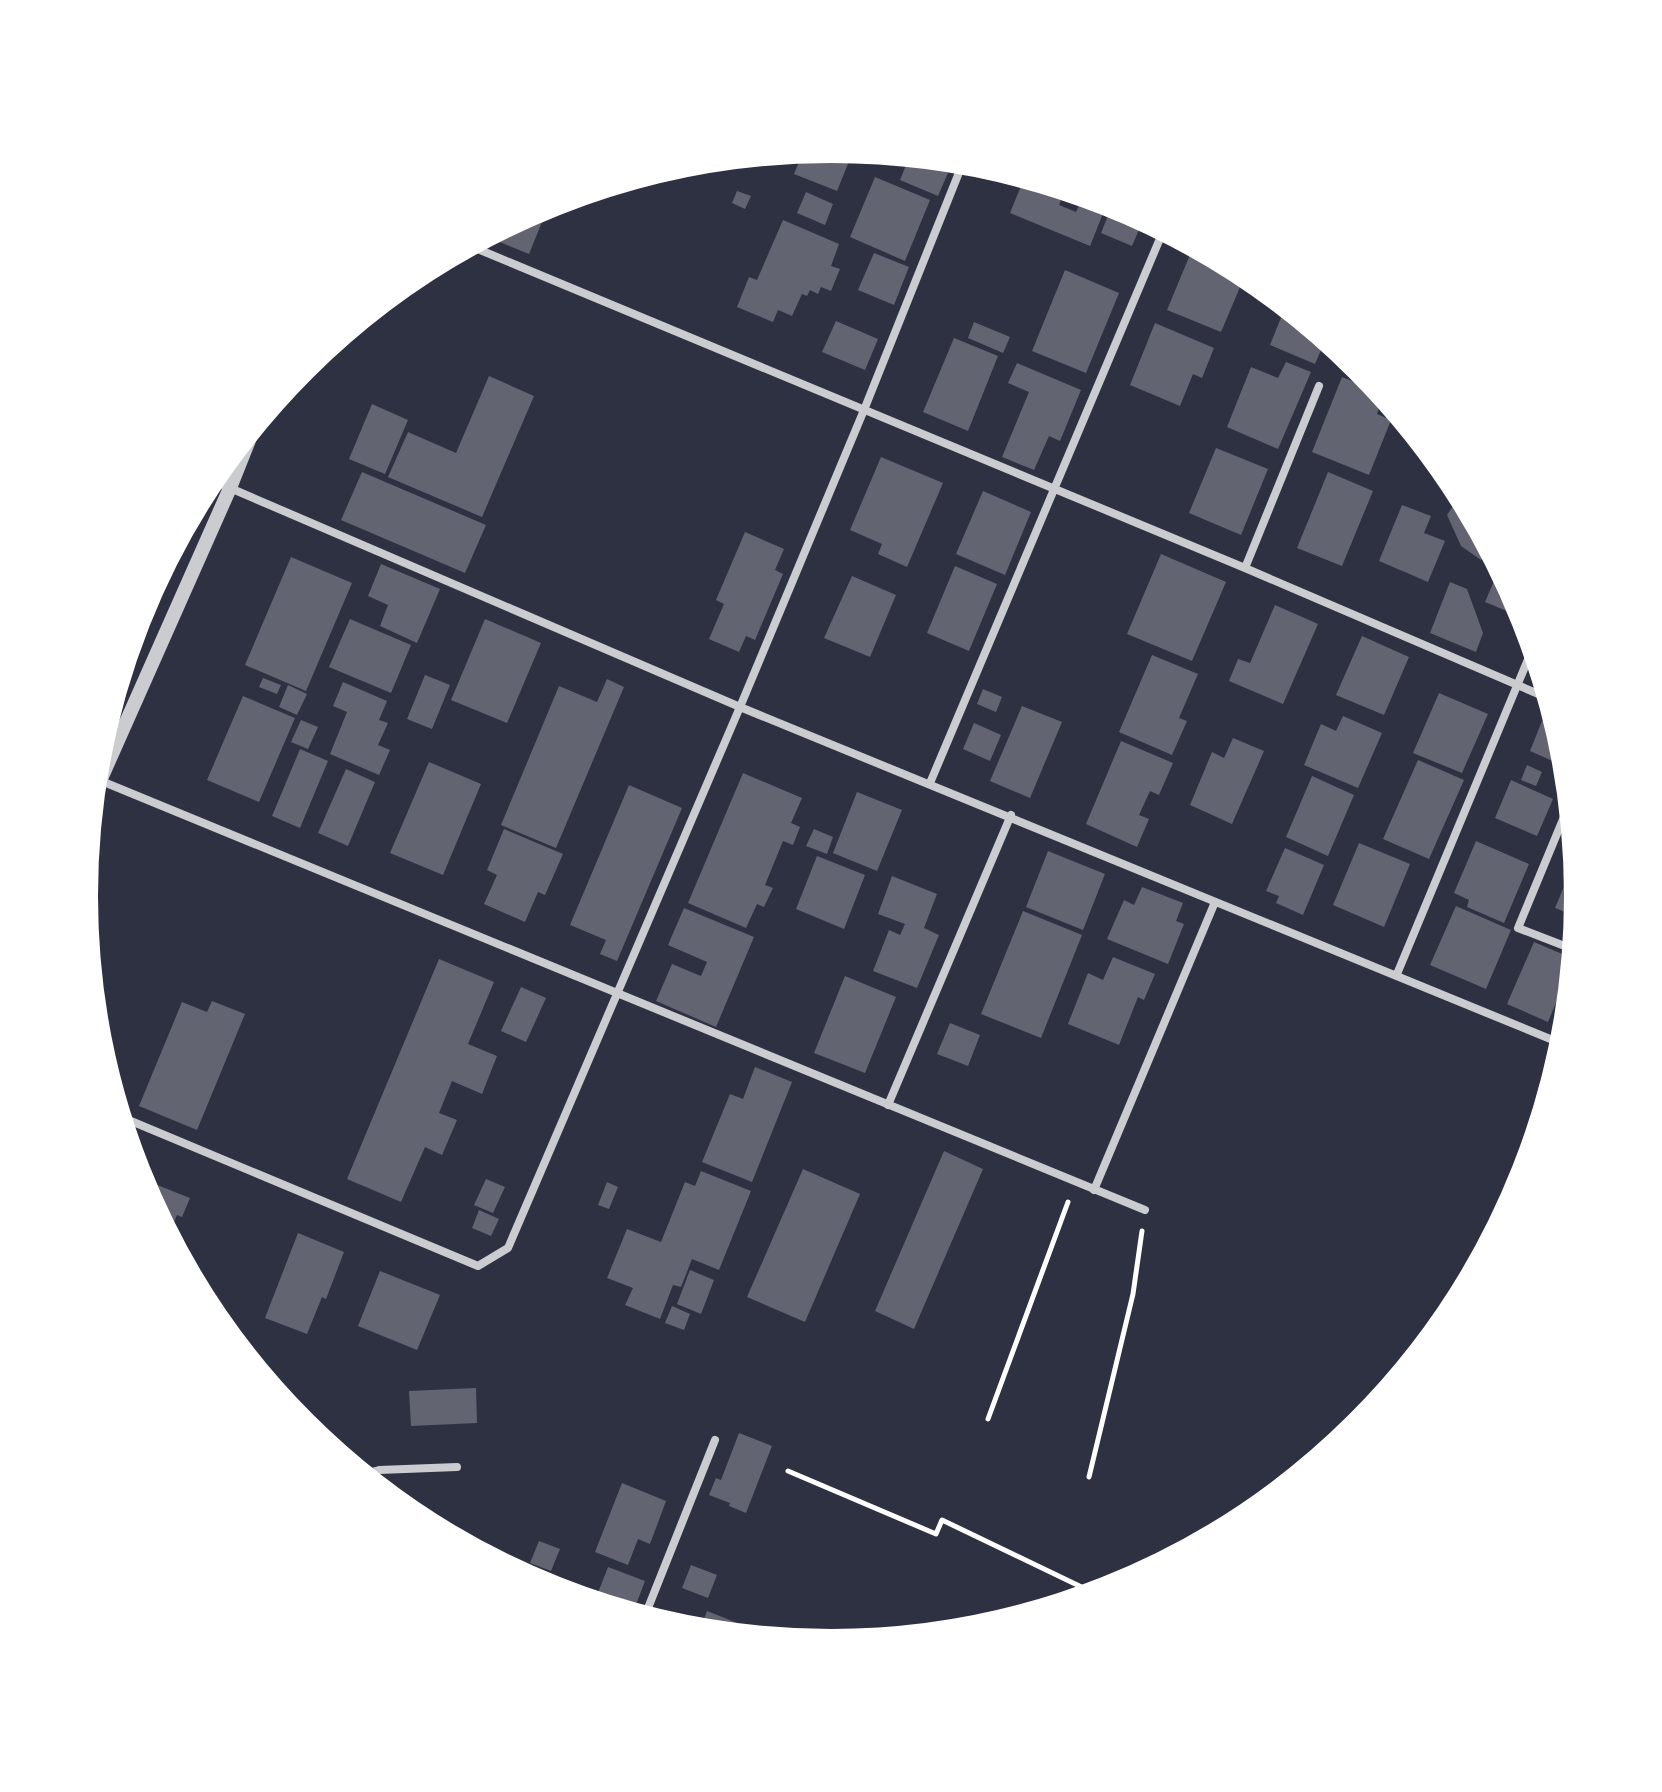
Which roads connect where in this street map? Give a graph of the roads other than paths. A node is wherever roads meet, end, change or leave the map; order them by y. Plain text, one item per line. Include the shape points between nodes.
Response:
1 (959, 172) edge
2 (1160, 239) edge
3 (481, 250) edge
4 (1319, 386) dead end
5 (864, 410) junction
6 (242, 457) edge
7 (222, 485) edge
8 (230, 488) junction
9 (1052, 489) junction
10 (1245, 568) junction
11 (1527, 661) edge
12 (1517, 685) junction
13 (1537, 694) edge
14 (740, 707) junction
15 (111, 748) edge
16 (105, 782) edge
17 (930, 783) junction
18 (1011, 815) junction
19 (1562, 822) edge
20 (1215, 902) junction
21 (1564, 946) edge
22 (1397, 974) junction
23 (616, 993) junction
24 (1552, 1039) edge
25 (888, 1105) junction
26 (132, 1121) edge
27 (1094, 1190) junction
28 (1145, 1210) road end
29 (715, 1440) dead end
30 (457, 1467) dead end
31 (374, 1471) edge
32 (648, 1608) edge

1 - 5 street
2 - 9 street
3 - 5 street
4 - 10 street
5 - 9 street
5 - 14 street
6 - 8 street
7 - 8 street
8 - 14 street
8 - 15 street
9 - 10 street
9 - 17 street
10 - 12 street
11 - 12 street
12 - 13 street
12 - 22 street
14 - 17 street
14 - 23 street
16 - 23 street
17 - 18 street
18 - 20 street
18 - 25 street
19 - 21 street via 1518,928
20 - 22 street
20 - 27 street
22 - 24 street
23 - 25 street
23 - 26 street via 508,1248 478,1266
25 - 27 street
27 - 28 street
29 - 32 street
30 - 31 street

